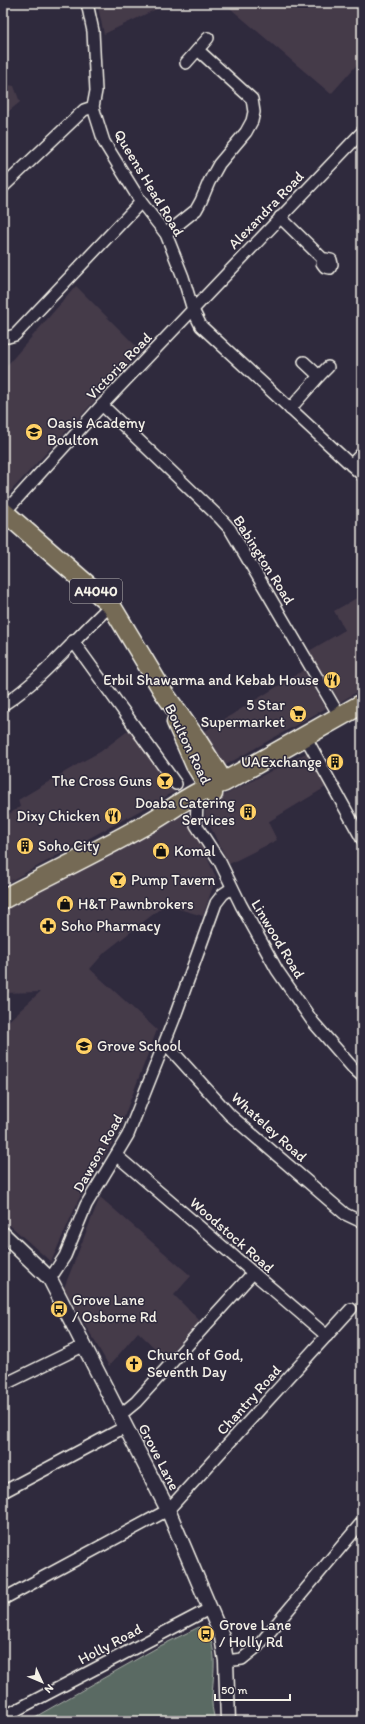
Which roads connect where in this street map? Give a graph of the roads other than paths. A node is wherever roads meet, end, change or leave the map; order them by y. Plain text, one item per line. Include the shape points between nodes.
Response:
1 (87, 3) edge
2 (208, 38) dead end
3 (198, 50) junction
4 (186, 63) dead end
5 (93, 107) junction
6 (362, 132) edge
7 (3, 187) edge
8 (141, 202) junction
9 (280, 217) junction
10 (166, 234) junction
11 (324, 260) dead end
12 (193, 310) junction
13 (3, 337) edge
14 (304, 362) dead end
15 (328, 367) dead end
16 (319, 376) junction
17 (102, 405) junction
18 (290, 409) junction
19 (362, 453) edge
20 (351, 465) junction
21 (362, 475) edge
22 (3, 512) edge
23 (111, 605) junction
24 (73, 641) junction
25 (362, 704) edge
26 (3, 705) edge
27 (340, 717) junction
28 (305, 736) junction
29 (176, 784) dead end
30 (215, 788) junction
31 (197, 803) junction
32 (152, 821) junction
33 (362, 839) edge
34 (232, 888) junction
35 (3, 899) edge
36 (165, 1043) junction
37 (362, 1076) edge
38 (117, 1156) junction
39 (362, 1222) edge
40 (3, 1234) edge
41 (253, 1273) junction
42 (50, 1279) junction
43 (351, 1309) dead end
44 (327, 1336) junction
45 (85, 1345) junction
46 (3, 1385) edge
47 (122, 1422) junction
48 (3, 1492) edge
49 (168, 1510) junction
50 (362, 1522) edge
51 (3, 1599) edge
52 (210, 1608) junction
53 (226, 1661) junction
54 (3, 1717) edge
55 (228, 1721) edge

1 - 5 street, Queens Head Road via 93,31 96,91
2 - 3 street
3 - 4 street
3 - 10 street via 252,99 254,112 246,132 219,164 196,210
5 - 7 street via 84,110
5 - 8 street, Queens Head Road via 104,142
6 - 9 street, Alexandra Road
8 - 10 street, Queens Head Road
8 - 13 street via 15,335
9 - 11 street
9 - 12 street, Alexandra Road
10 - 12 street, Queens Head Road
12 - 17 street, Victoria Road
12 - 18 street, Queens Head Road via 201,326
14 - 16 street
15 - 16 street
16 - 18 street
17 - 22 street, Victoria Road
17 - 27 street, Babington Road via 230,529
18 - 20 street, Queens Head Road
19 - 20 street
20 - 21 street, Queens Head Road
22 - 23 main road, Boulton Road / A4040
23 - 24 street
23 - 30 main road, Boulton Road / A4040 via 164,693 196,738
24 - 26 street via 29,686
24 - 29 street
25 - 27 highway
27 - 28 highway
28 - 30 highway
28 - 33 street
30 - 31 highway
30 - 32 highway via 188,797
31 - 32 highway
31 - 34 street, Linwood Road via 196,825 220,862
32 - 35 highway
34 - 36 street, Dawson Road via 216,903
34 - 37 street, Linwood Road via 277,970 313,1022 352,1068
36 - 38 street, Dawson Road
36 - 39 street, Whateley Road via 230,1116 345,1214
38 - 41 street, Woodstock Road
38 - 42 street, Dawson Road via 86,1204 65,1256
40 - 42 street, Grove Lane
41 - 44 street, Woodstock Road
41 - 47 street via 136,1402
42 - 45 street, Grove Lane
43 - 44 street, Chantry Road
44 - 49 street, Chantry Road
45 - 46 street
45 - 47 street, Grove Lane
47 - 48 street
47 - 49 street, Grove Lane
49 - 51 street, Chantry Road
49 - 52 street, Grove Lane
50 - 53 street via 258,1646 242,1659
52 - 53 street, Grove Lane via 222,1637
52 - 54 street, Holly Road
53 - 55 street, Grove Lane

